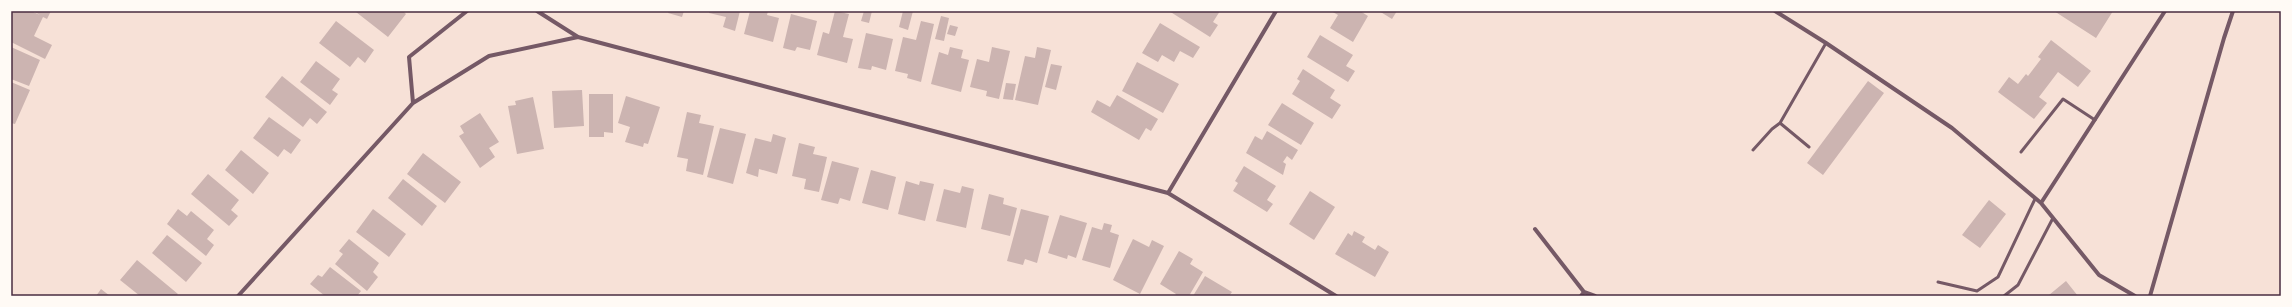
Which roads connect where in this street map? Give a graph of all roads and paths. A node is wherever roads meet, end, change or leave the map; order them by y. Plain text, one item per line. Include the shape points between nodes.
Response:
1 (467, 11) edge
2 (538, 11) edge
3 (1276, 11) edge
4 (1775, 11) edge
5 (2165, 11) edge
6 (2233, 11) edge
7 (578, 37) junction
8 (1826, 43) junction
9 (413, 103) junction
10 (2095, 120) junction
11 (1780, 123) junction
12 (1809, 147) dead end
13 (1753, 150) dead end
14 (2021, 152) dead end
15 (1168, 193) junction
16 (2035, 199) junction
17 (2041, 203) junction
18 (2053, 218) junction
19 (1535, 229) dead end
20 (1938, 282) dead end
21 (1584, 292) junction
22 (238, 296) edge
23 (1336, 296) edge
24 (1581, 296) edge
25 (1595, 296) edge
26 (2004, 296) edge
27 (2135, 296) edge
28 (2150, 296) edge

1 - 9 street via 409,57
2 - 7 street
3 - 15 street
4 - 8 street
5 - 10 street
6 - 28 street
7 - 9 street via 489,56
7 - 15 street
8 - 11 lane
8 - 16 street via 1952,128
9 - 22 street
10 - 14 lane via 2063,99
10 - 17 street
11 - 12 lane
11 - 13 lane
15 - 23 street
16 - 17 street
16 - 20 lane via 1998,277 1977,290
17 - 18 street
18 - 26 lane via 2018,285
18 - 27 street via 2098,275
19 - 21 street
21 - 24 street
21 - 25 street

